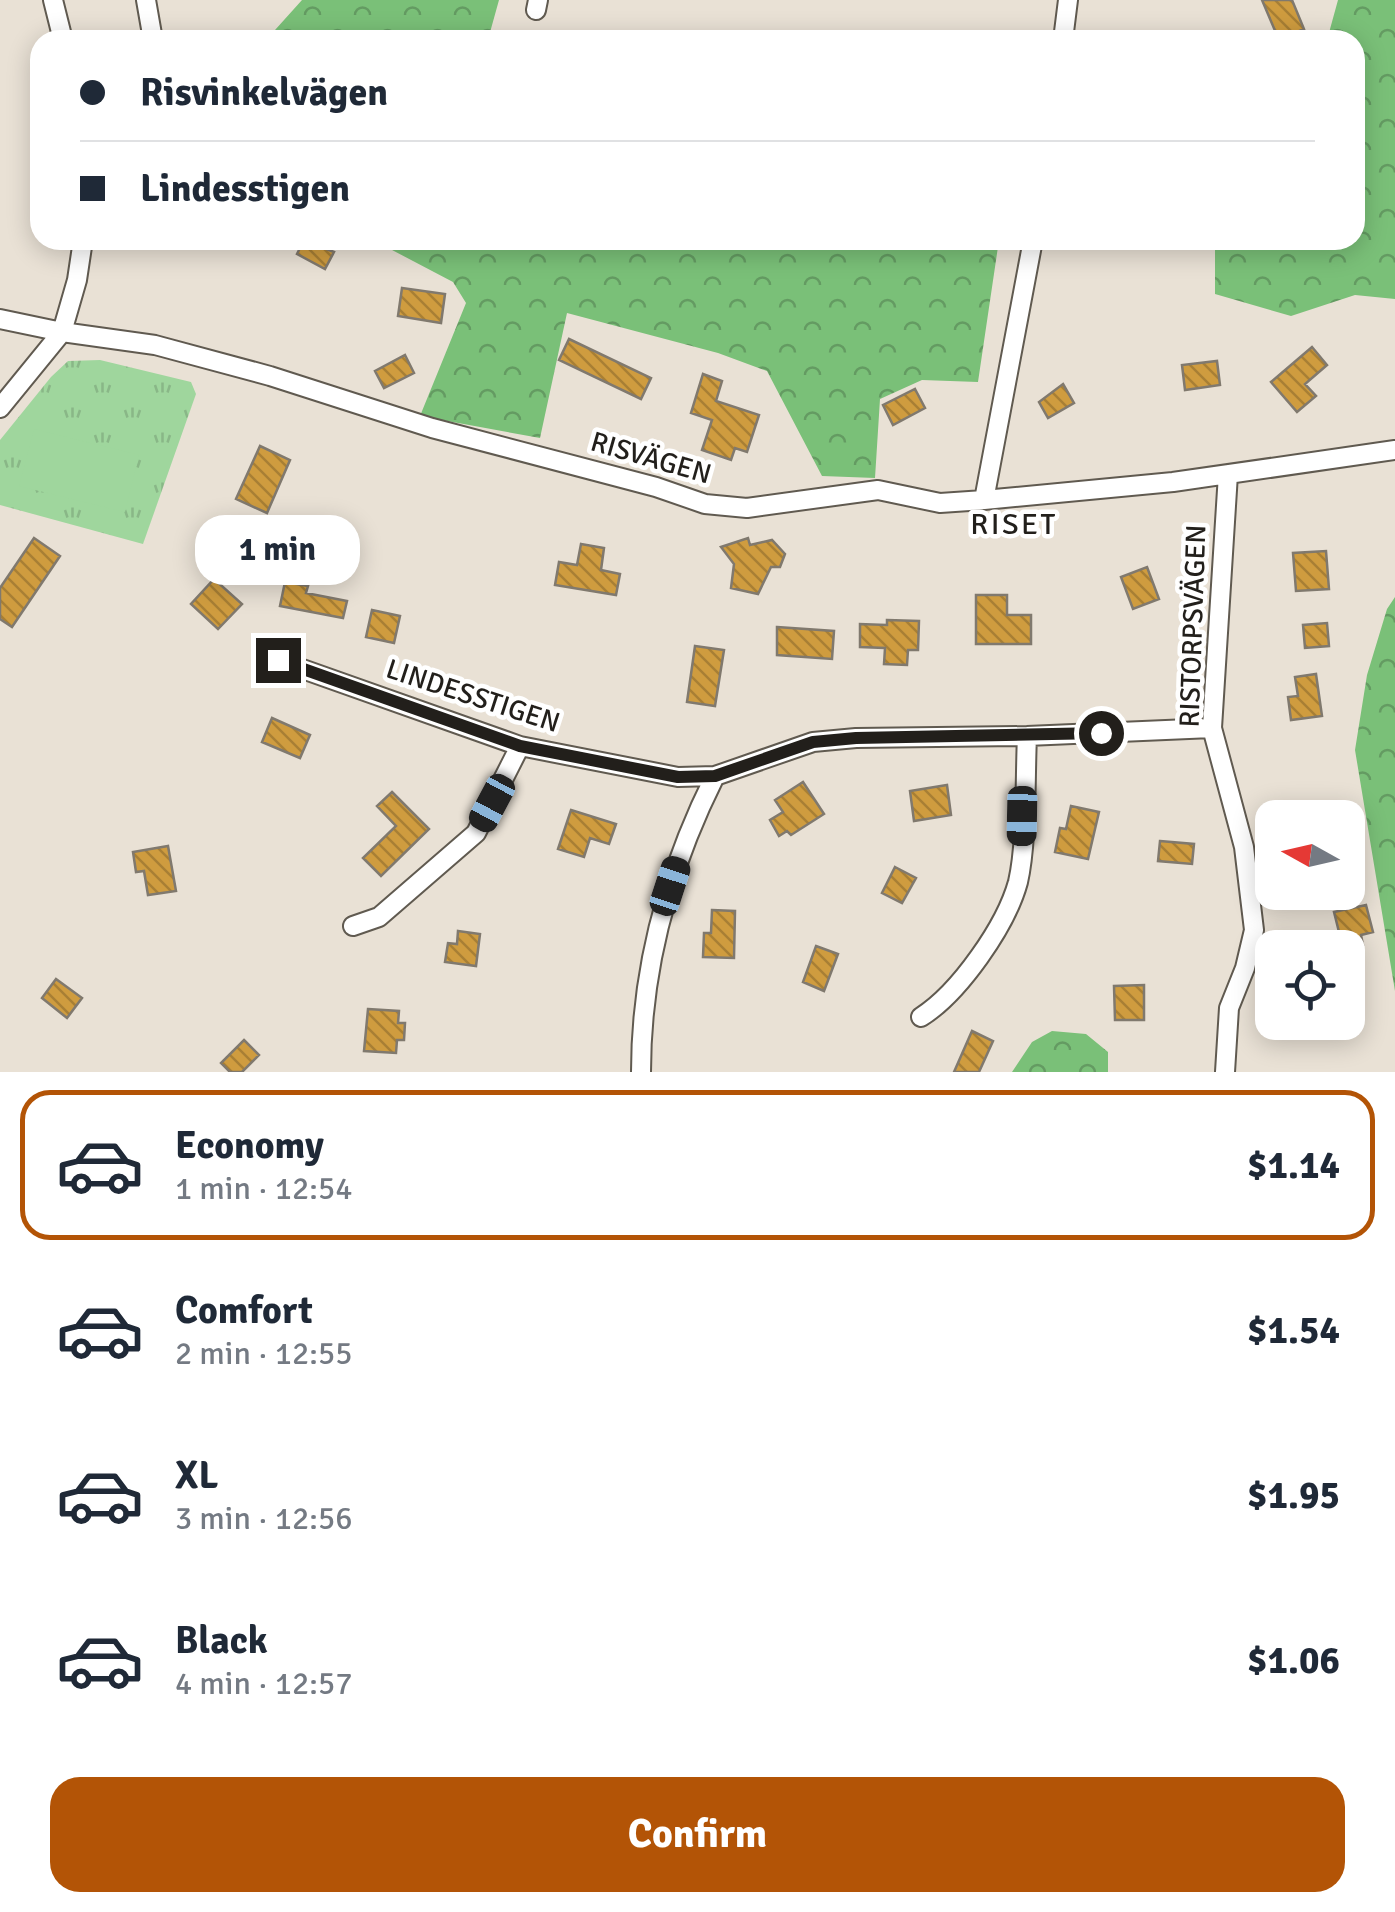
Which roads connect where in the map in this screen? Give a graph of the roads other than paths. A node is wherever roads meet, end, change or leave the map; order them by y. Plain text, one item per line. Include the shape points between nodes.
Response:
1 (54, 0) edge
2 (146, 0) edge
3 (1068, 0) edge
4 (61, 30) edge
5 (152, 30) edge
6 (1064, 30) edge
7 (82, 250) edge
8 (1032, 250) edge
9 (0, 319) edge
10 (62, 332) junction
11 (0, 408) edge
12 (1395, 450) edge
13 (1228, 474) junction
14 (984, 500) junction
15 (278, 660) dead end
16 (1212, 728) junction
17 (1027, 736) junction
18 (520, 746) junction
19 (715, 776) junction
20 (353, 926) dead end
21 (920, 1017) dead end
22 (642, 1072) edge
23 (1225, 1072) edge

1 - 4 street
2 - 5 street
3 - 6 street
7 - 10 street
8 - 14 street
9 - 10 street, RISVÄGEN
10 - 11 street
10 - 14 street, RISVÄGEN via 156,346 270,376 705,504 747,508 878,490 940,503
12 - 13 street, RISVÄGEN
13 - 14 street, RISVÄGEN
13 - 16 street, RISTORPSVÄGEN
15 - 18 street, LINDESSTIGEN
16 - 17 street
16 - 23 street, RISTORPSVÄGEN via 1244,847 1254,930 1229,1008
17 - 19 street via 813,742
17 - 21 street via 1021,856 1010,904 971,968 946,999
18 - 19 street, LINDESSTIGEN via 678,777
18 - 20 street via 476,833 378,917
19 - 22 street via 670,886 654,952

